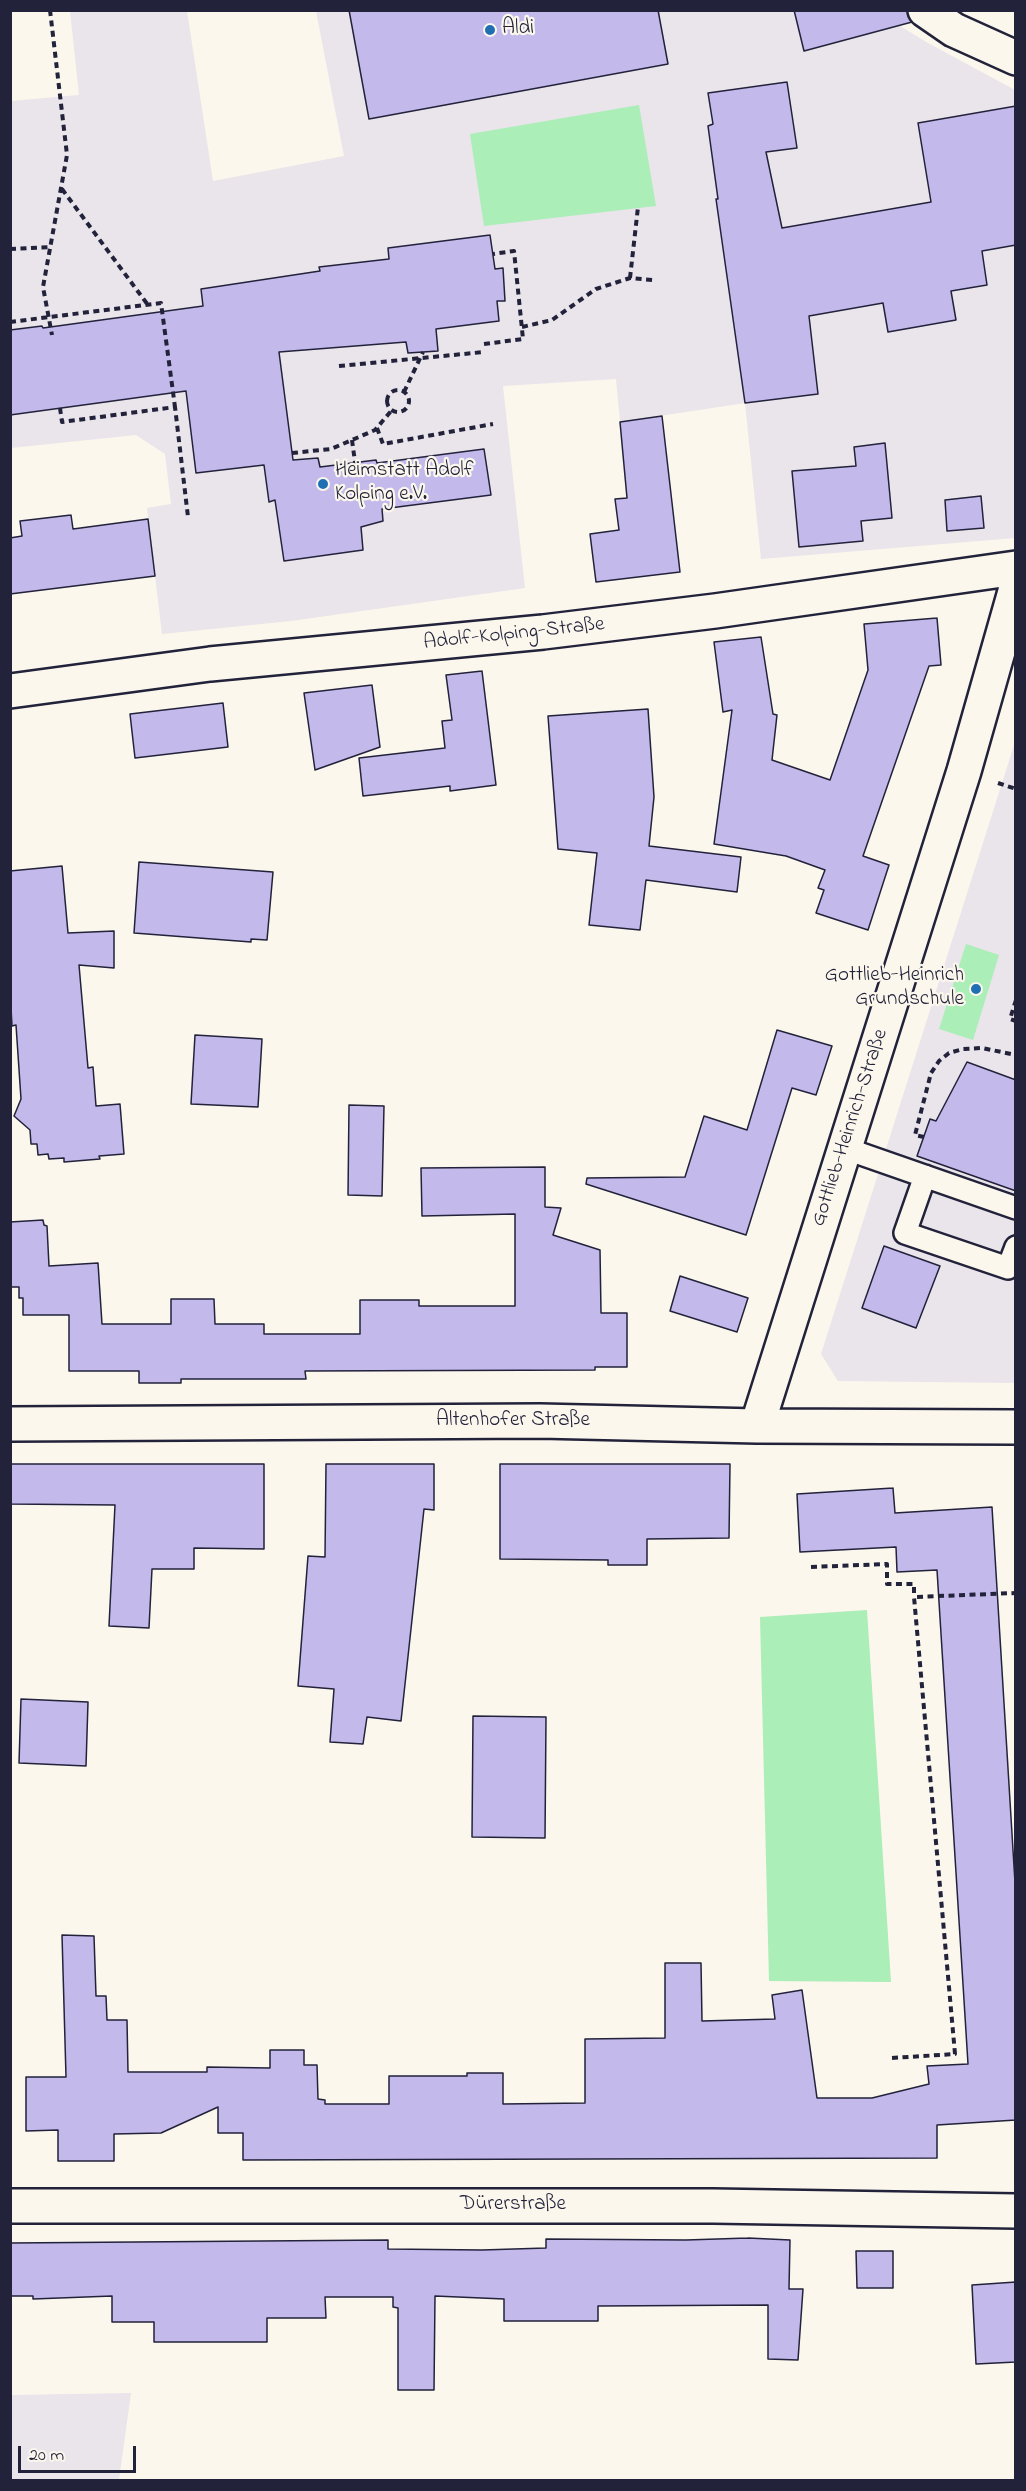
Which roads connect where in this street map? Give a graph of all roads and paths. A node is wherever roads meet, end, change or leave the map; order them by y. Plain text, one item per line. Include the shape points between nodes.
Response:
1 (50, 10) edge
2 (925, 10) edge
3 (1016, 58) edge
4 (62, 188) junction
5 (638, 207) dead end
6 (51, 247) junction
7 (10, 249) edge
8 (493, 254) dead end
9 (630, 278) junction
10 (653, 280) dead end
11 (148, 305) junction
12 (48, 317) junction
13 (10, 322) edge
14 (522, 327) junction
15 (52, 335) dead end
16 (484, 344) dead end
17 (423, 352) dead end
18 (484, 352) dead end
19 (421, 358) junction
20 (339, 366) dead end
21 (404, 392) junction
22 (175, 407) junction
23 (60, 408) dead end
24 (392, 410) junction
25 (493, 424) dead end
26 (377, 428) junction
27 (352, 440) junction
28 (292, 453) dead end
29 (355, 462) dead end
30 (188, 517) dead end
31 (1016, 568) edge
32 (1016, 588) edge
33 (10, 691) edge
34 (1016, 1000) edge
35 (1016, 1021) edge
36 (1016, 1055) edge
37 (924, 1137) dead end
38 (844, 1148) junction
39 (925, 1176) junction
40 (1016, 1208) edge
41 (1016, 1247) edge
42 (10, 1424) edge
43 (757, 1426) junction
44 (1016, 1427) edge
45 (811, 1567) dead end
46 (1016, 1593) edge
47 (914, 1597) junction
48 (892, 2058) dead end
49 (10, 2206) edge
50 (1016, 2211) edge

1 - 4 path via 67,155
2 - 3 street via 954,30
4 - 6 path
4 - 11 path
5 - 9 path
6 - 7 path
6 - 12 path via 42,287
8 - 14 path via 514,251
9 - 10 path
9 - 14 path via 596,289 552,320
11 - 12 path
11 - 22 path via 160,303
12 - 13 path
12 - 15 path
14 - 16 path via 523,339
17 - 19 path
18 - 19 path
19 - 20 path
19 - 21 path
21 - 24 path via 408,405 403,410
21 - 24 path via 397,390 388,396
22 - 23 path via 62,422
22 - 30 path
24 - 26 path
25 - 26 path via 383,444
26 - 27 path
27 - 28 path via 331,449
27 - 29 path
31 - 33 street, Adolf-Kolping-Straße via 715,611 210,664
32 - 38 street, Gottlieb-Heinrich-Straße via 964,771
34 - 35 path via 1010,1019
36 - 37 path via 982,1048 963,1049 939,1061 931,1073 915,1135
38 - 39 lane
38 - 43 street, Gottlieb-Heinrich-Straße
39 - 40 lane
39 - 41 lane via 905,1233 1008,1268
42 - 43 street, Altenhofer Straße via 505,1421
43 - 44 street, Altenhofer Straße
45 - 47 path via 886,1564 887,1584 914,1584
46 - 47 path
47 - 48 path via 955,2054
49 - 50 street, Dürerstraße via 713,2206

